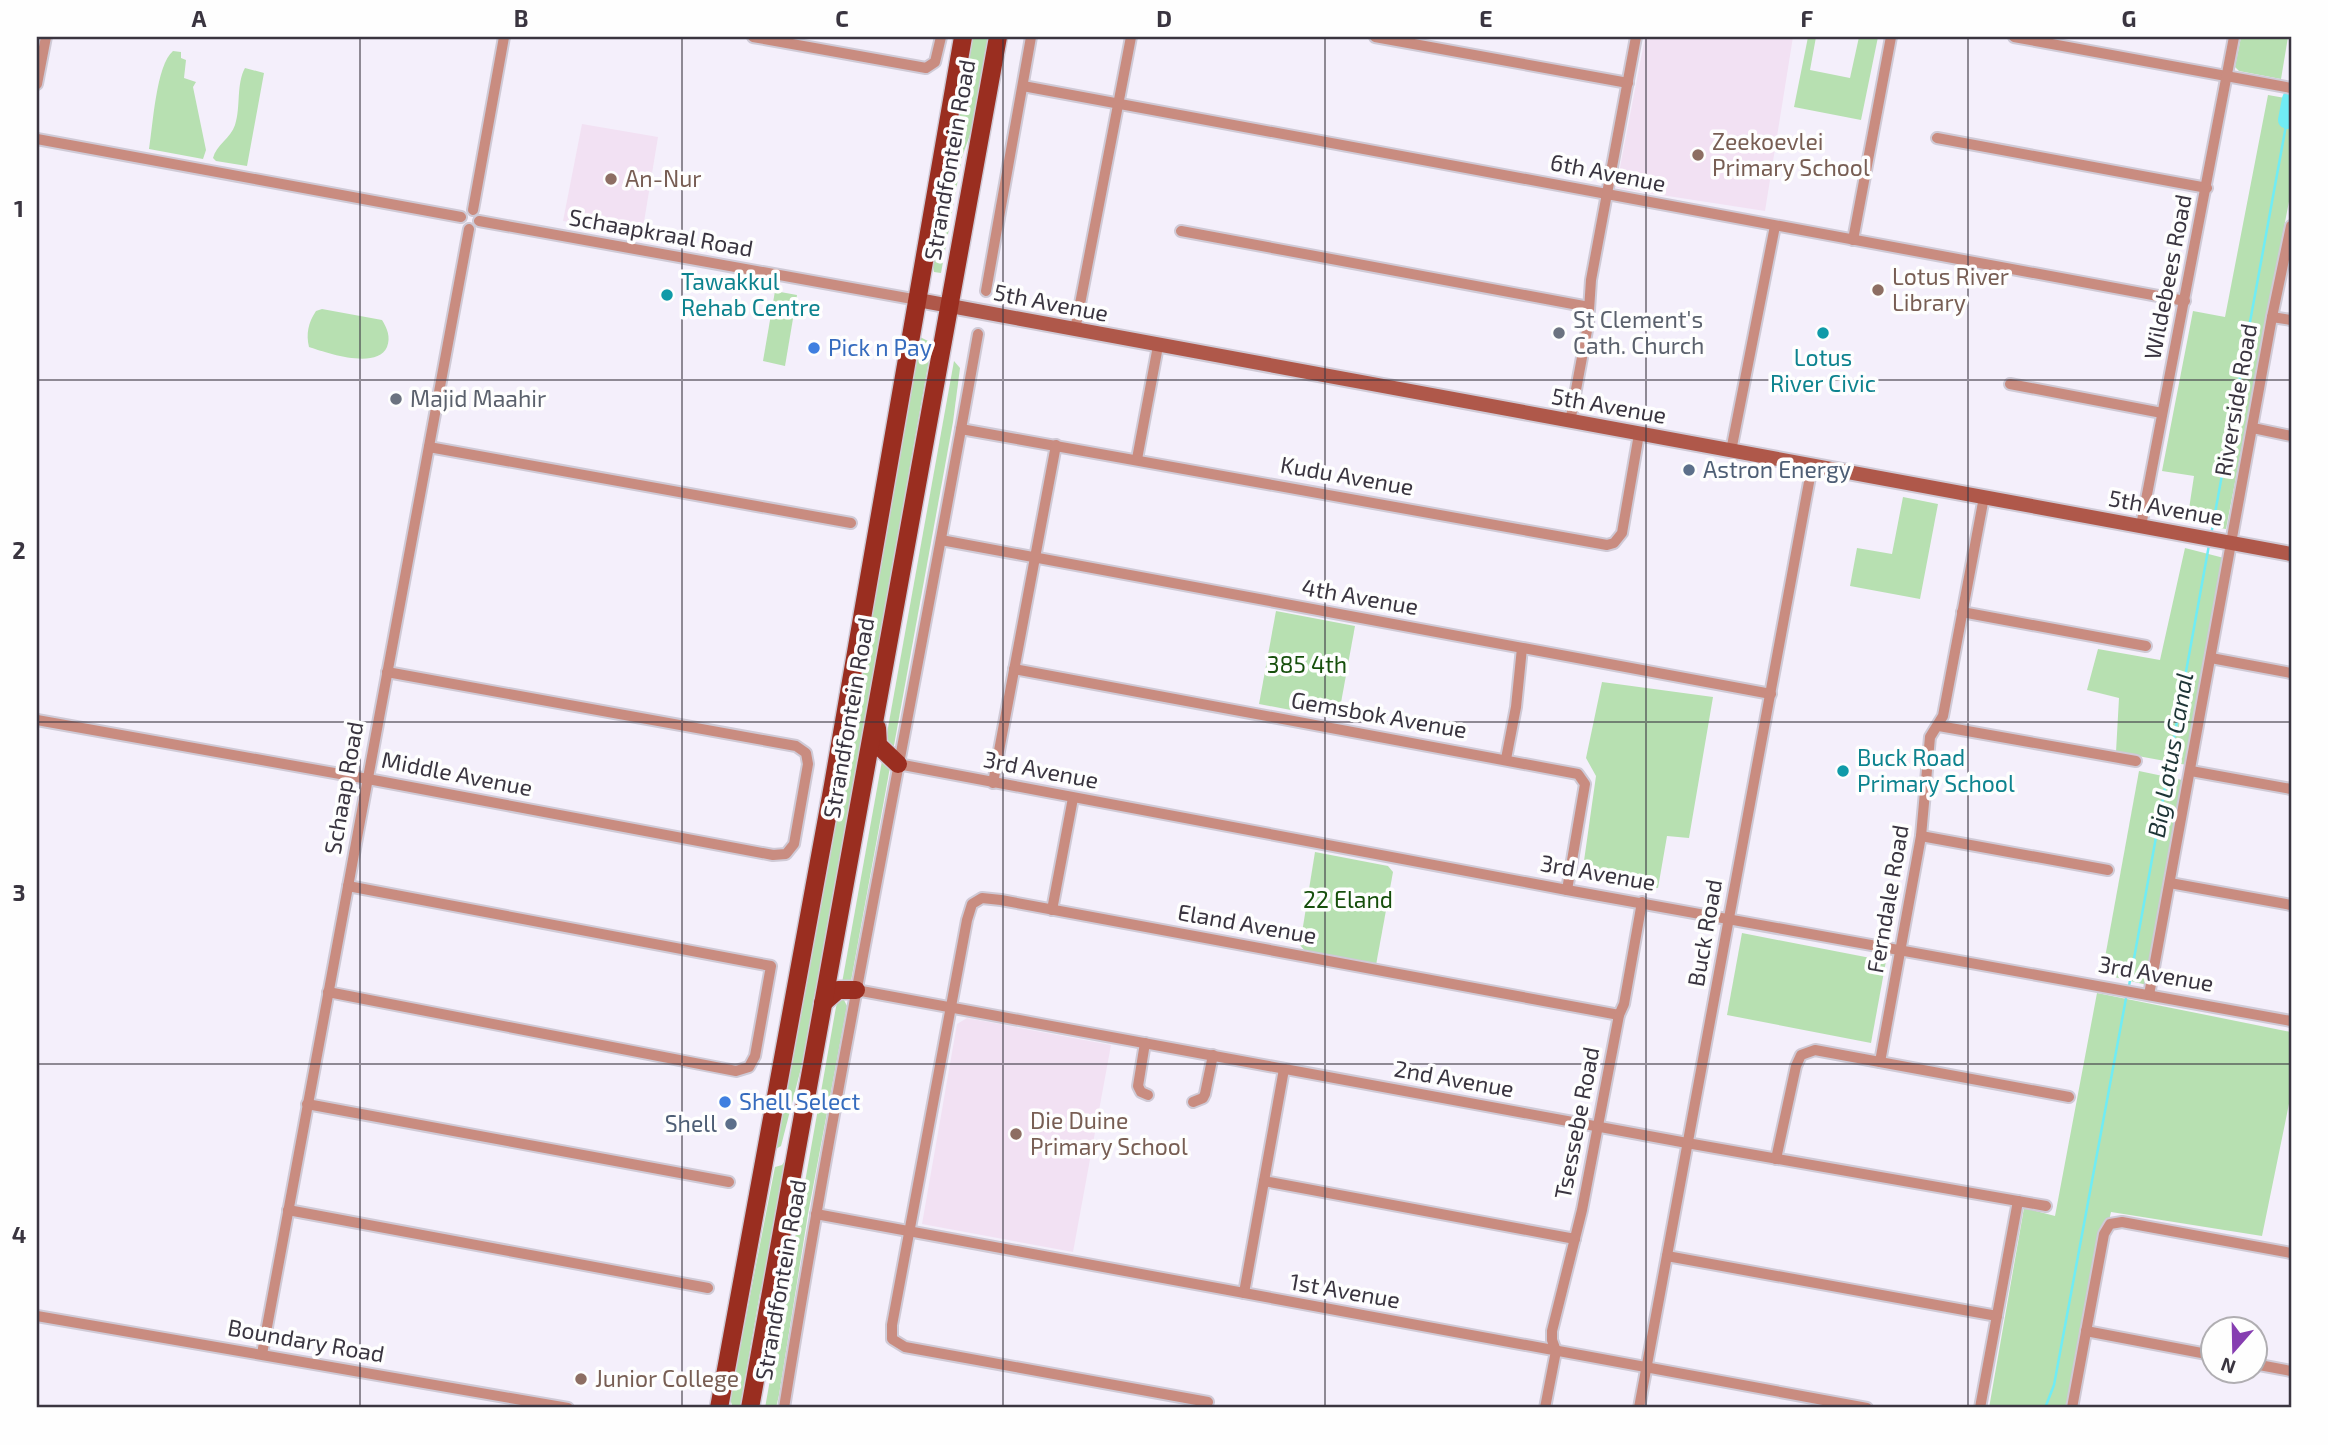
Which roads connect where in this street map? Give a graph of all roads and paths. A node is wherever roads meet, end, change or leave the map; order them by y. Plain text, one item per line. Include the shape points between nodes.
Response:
1 (46, 37) edge
2 (504, 37) edge
3 (753, 37) edge
4 (941, 37) edge
5 (962, 37) edge
6 (998, 37) edge
7 (1031, 37) edge
8 (1131, 37) edge
9 (1375, 37) edge
10 (1636, 37) edge
11 (1891, 37) edge
12 (2014, 37) edge
13 (2234, 37) edge
14 (2227, 76) junction
15 (1628, 83) junction
16 (37, 84) edge
17 (1023, 86) junction
18 (2288, 87) edge
19 (1119, 104) junction
20 (1937, 138) dead end
21 (37, 139) edge
22 (2207, 188) junction
23 (1607, 195) junction
24 (473, 210) junction
25 (461, 217) junction
26 (480, 221) junction
27 (1775, 226) junction
28 (2291, 226) edge
29 (469, 229) junction
30 (1181, 231) dead end
31 (1853, 240) junction
32 (986, 291) dead end
33 (918, 300) junction
34 (2185, 301) junction
35 (948, 306) junction
36 (1589, 307) junction
37 (2272, 317) junction
38 (2291, 320) edge
39 (1075, 330) junction
40 (978, 334) dead end
41 (1158, 346) junction
42 (2010, 384) dead end
43 (2162, 413) junction
44 (1570, 422) junction
45 (2253, 428) junction
46 (961, 429) junction
47 (1639, 434) junction
48 (2291, 436) edge
49 (1056, 445) junction
50 (429, 447) junction
51 (1731, 451) junction
52 (1137, 459) junction
53 (1812, 466) junction
54 (1984, 497) junction
55 (851, 523) dead end
56 (2141, 526) junction
57 (941, 540) junction
58 (2225, 541) junction
59 (2291, 554) edge
60 (1034, 558) junction
61 (1962, 612) junction
62 (2146, 646) dead end
63 (1522, 648) junction
64 (2211, 658) junction
65 (1014, 669) junction
66 (387, 672) junction
67 (2291, 673) edge
68 (1771, 694) junction
69 (876, 707) junction
70 (37, 720) edge
71 (1939, 726) junction
72 (1506, 759) junction
73 (2136, 761) dead end
74 (898, 764) junction
75 (2191, 771) junction
76 (368, 779) junction
77 (993, 783) junction
78 (2291, 789) edge
79 (1073, 798) junction
80 (1921, 836) junction
81 (2108, 870) dead end
82 (2170, 883) junction
83 (348, 886) junction
84 (1567, 890) junction
85 (1642, 902) junction
86 (2291, 905) edge
87 (1052, 909) junction
88 (1729, 919) junction
89 (1900, 950) junction
90 (856, 990) junction
91 (328, 992) junction
92 (2149, 995) junction
93 (950, 1008) junction
94 (821, 1012) junction
95 (1619, 1015) junction
96 (2291, 1021) edge
97 (1144, 1043) junction
98 (1213, 1055) junction
99 (1880, 1062) junction
100 (1284, 1069) junction
101 (1148, 1095) dead end
102 (2069, 1097) dead end
103 (1193, 1102) dead end
104 (307, 1104) junction
105 (1598, 1126) junction
106 (1688, 1143) junction
107 (766, 1158) junction
108 (1776, 1159) junction
109 (1264, 1181) junction
110 (729, 1182) dead end
111 (2018, 1201) junction
112 (2046, 1206) dead end
113 (288, 1210) junction
114 (816, 1214) junction
115 (909, 1232) junction
116 (1575, 1239) junction
117 (2291, 1253) edge
118 (1667, 1256) junction
119 (708, 1288) dead end
120 (1244, 1293) junction
121 (37, 1316) edge
122 (1997, 1316) junction
123 (2086, 1331) junction
124 (1556, 1350) junction
125 (2198, 1352) edge
126 (262, 1354) junction
127 (1647, 1367) junction
128 (2268, 1367) edge
129 (2291, 1371) edge
130 (1208, 1402) dead end
131 (568, 1408) edge
132 (719, 1408) edge
133 (750, 1408) edge
134 (784, 1408) edge
135 (1545, 1408) edge
136 (1639, 1408) edge
137 (1867, 1408) edge
138 (1980, 1408) edge
139 (2072, 1408) edge

1 - 16 street
2 - 24 street
3 - 4 street via 920,68 931,66
5 - 33 main road, Strandfontein Road
6 - 35 main road, Strandfontein Road
7 - 17 street
8 - 19 street
9 - 15 street
10 - 15 street
11 - 31 street
12 - 14 street
13 - 14 street, Wildebees Road
14 - 18 street
14 - 22 street, Wildebees Road
15 - 23 street
17 - 19 street, 6th Avenue
17 - 32 street
19 - 23 street, 6th Avenue
19 - 39 street
20 - 22 street
21 - 25 street
22 - 34 street, Wildebees Road
23 - 27 street, 6th Avenue
23 - 36 street
24 - 25 street
24 - 26 street
25 - 29 street
26 - 29 street
26 - 33 street, Schaapkraal Road
27 - 31 street, 6th Avenue
27 - 51 street
28 - 37 street, Riverside Road
29 - 50 street, Schaap Road
30 - 36 street
31 - 34 street, 6th Avenue
33 - 35 main road, 5th Avenue
33 - 107 main road, Strandfontein Road
34 - 43 street, Wildebees Road
35 - 39 main road, 5th Avenue
35 - 69 main road, Strandfontein Road
36 - 44 street
37 - 38 street
37 - 45 street, Riverside Road
39 - 41 main road, 5th Avenue
40 - 46 street, Strandfontein Road
41 - 44 main road, 5th Avenue
41 - 52 street
42 - 43 street
43 - 56 street, Wildebees Road
44 - 47 main road, 5th Avenue
45 - 48 street
45 - 58 street, Riverside Road
46 - 49 street, Kudu Avenue
46 - 57 street, Strandfontein Road
47 - 51 main road, 5th Avenue
47 - 52 street, Kudu Avenue via 1622,533 1607,545
49 - 52 street, Kudu Avenue
49 - 60 street
50 - 55 street
50 - 66 street, Schaap Road
51 - 53 main road, 5th Avenue
53 - 54 main road, 5th Avenue
53 - 68 street, Buck Road
54 - 56 main road, 5th Avenue
54 - 61 street, Ferndale Road
56 - 58 main road, 5th Avenue
57 - 60 street, 4th Avenue
57 - 74 street, Strandfontein Road
58 - 59 main road, 5th Avenue
58 - 64 street, Riverside Road
60 - 63 street, 4th Avenue
60 - 65 street
61 - 62 street
61 - 71 street, Ferndale Road
63 - 68 street, 4th Avenue
63 - 72 street
64 - 67 street
64 - 75 street, Riverside Road
65 - 72 street, Gemsbok Avenue
65 - 77 street
66 - 76 street, Schaap Road
66 - 76 street, Middle Avenue via 789,744 806,753 808,772 794,844 786,854 773,855
68 - 88 street, Buck Road
69 - 74 main road via 878,745
69 - 94 main road, Strandfontein Road
70 - 76 street, Middle Avenue
71 - 73 street
71 - 80 street, Ferndale Road via 1930,737
72 - 84 street, Gemsbok Avenue via 1565,769 1583,779
74 - 77 street, 3rd Avenue
74 - 90 street, Strandfontein Road
75 - 78 street
75 - 82 street, Riverside Road
76 - 83 street, Schaap Road
77 - 79 street, 3rd Avenue
79 - 84 street, 3rd Avenue
79 - 87 street
80 - 81 street
80 - 89 street, Ferndale Road
82 - 86 street
82 - 92 street, Riverside Road
83 - 91 street, Schaap Road
83 - 91 street via 771,966 755,1056 749,1067 741,1070
84 - 85 street, 3rd Avenue
85 - 88 street, 3rd Avenue
85 - 95 street, Tsessebe Road
87 - 93 street, Eland Avenue via 990,898 972,904
87 - 95 street, Eland Avenue
88 - 89 street, 3rd Avenue
88 - 106 street, Buck Road
89 - 92 street, 3rd Avenue
89 - 99 street, Ferndale Road
90 - 93 street, 2nd Avenue
90 - 94 main road via 838,990
90 - 114 street, Strandfontein Road
91 - 104 street, Schaap Road
92 - 96 street, 3rd Avenue
93 - 97 street, 2nd Avenue
93 - 115 street
94 - 107 main road via 784,1153
94 - 133 main road, Strandfontein Road
95 - 105 street, Tsessebe Road
97 - 98 street, 2nd Avenue
97 - 101 street via 1138,1086
98 - 100 street, 2nd Avenue
98 - 103 street via 1205,1094
99 - 102 street
99 - 108 street via 1815,1050 1801,1055
100 - 105 street, 2nd Avenue
100 - 109 street
104 - 110 street
104 - 113 street, Schaap Road
105 - 106 street, 2nd Avenue
105 - 116 street, Tsessebe Road
106 - 108 street, 2nd Avenue
106 - 118 street, Buck Road
107 - 132 main road, Strandfontein Road
108 - 111 street, 2nd Avenue
109 - 116 street
109 - 120 street
111 - 112 street, 2nd Avenue
111 - 122 street
113 - 119 street
113 - 126 street, Schaap Road
114 - 115 street, 1st Avenue
114 - 134 street, Strandfontein Road
115 - 120 street, 1st Avenue
115 - 130 street via 891,1331 897,1344
116 - 124 street, Tsessebe Road via 1552,1331
117 - 123 street via 2122,1222 2110,1224 2104,1234
118 - 122 street
118 - 127 street, Buck Road
120 - 124 street, 1st Avenue
121 - 126 street, Boundary Road
122 - 138 street
123 - 125 street
123 - 139 street
124 - 127 street, 1st Avenue
124 - 135 street, Tsessebe Road
126 - 131 street, Boundary Road
127 - 136 street, Buck Road
127 - 137 street, 1st Avenue
128 - 129 street

